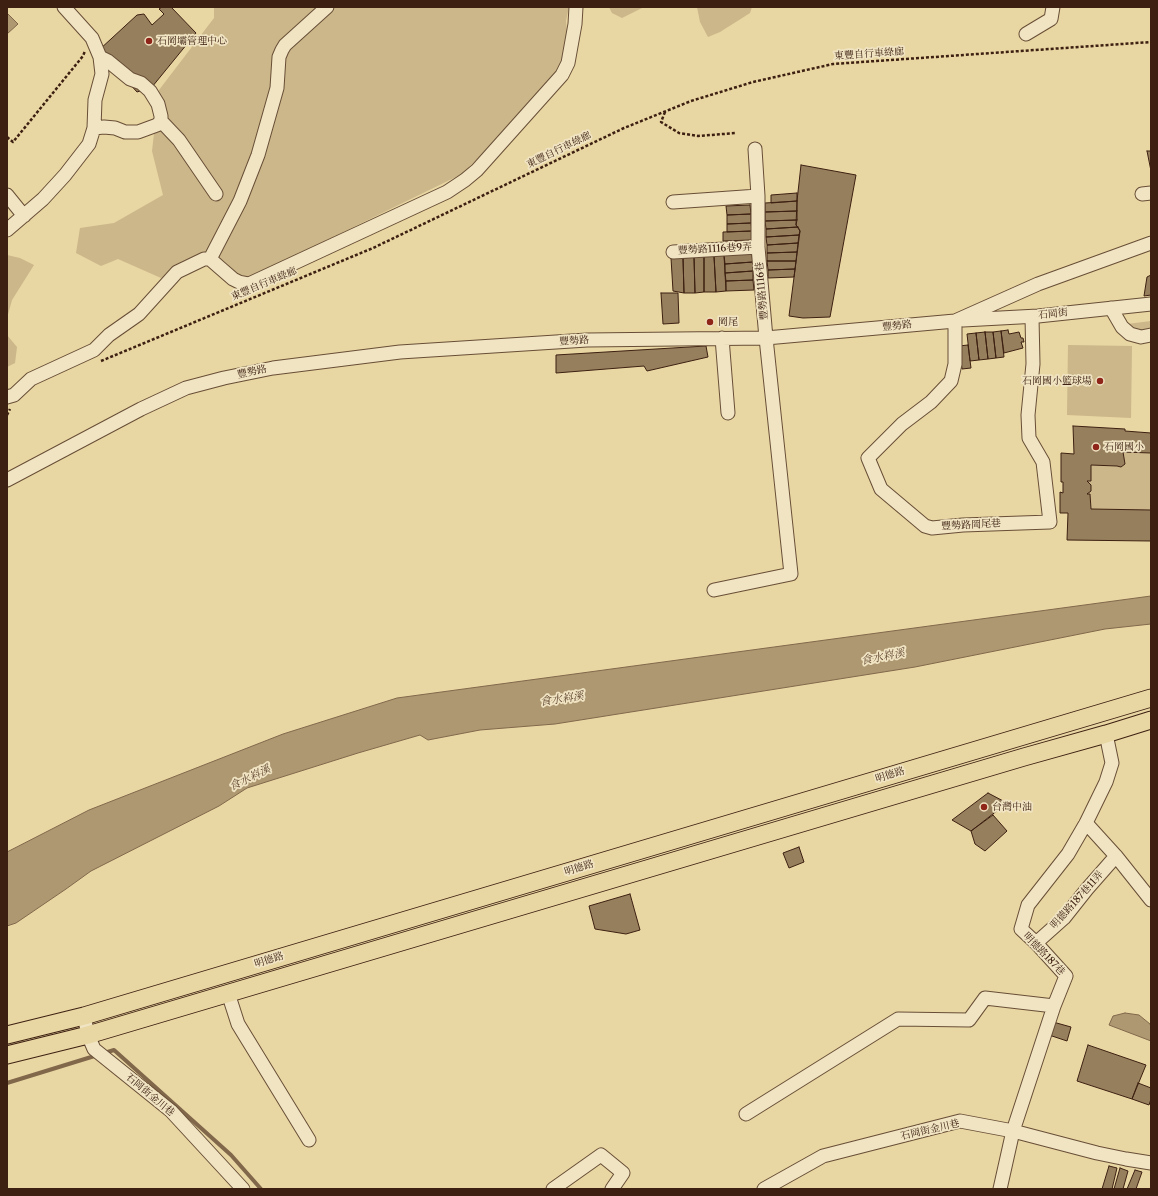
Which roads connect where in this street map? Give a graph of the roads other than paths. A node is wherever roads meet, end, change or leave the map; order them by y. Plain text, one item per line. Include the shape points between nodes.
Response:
1 (64, 7) edge
2 (327, 7) edge
3 (576, 7) edge
4 (1053, 7) edge
5 (1026, 34) dead end
6 (100, 57) junction
7 (161, 121) junction
8 (94, 128) junction
9 (755, 149) dead end
10 (216, 194) dead end
11 (7, 195) edge
12 (758, 196) junction
13 (673, 202) dead end
14 (24, 216) junction
15 (7, 230) edge
16 (1151, 243) edge
17 (758, 247) junction
18 (672, 252) dead end
19 (210, 259) junction
20 (1151, 304) edge
21 (1111, 308) junction
22 (1032, 317) junction
23 (955, 321) junction
24 (1151, 335) edge
25 (722, 338) junction
26 (766, 338) junction
27 (7, 398) edge
28 (728, 413) dead end
29 (7, 480) edge
30 (714, 590) dead end
31 (1151, 698) edge
32 (1151, 720) edge
33 (1106, 734) junction
34 (895, 774) junction
35 (901, 793) junction
36 (1086, 824) junction
37 (1116, 856) junction
38 (1151, 900) edge
39 (1036, 943) junction
40 (228, 993) junction
41 (1054, 1006) junction
42 (84, 1016) junction
43 (7, 1035) edge
44 (88, 1035) junction
45 (7, 1055) edge
46 (746, 1114) dead end
47 (1013, 1131) junction
48 (309, 1140) dead end
49 (1151, 1163) edge
50 (777, 1184) edge
51 (243, 1189) edge
52 (553, 1189) edge
53 (612, 1189) edge
54 (764, 1189) edge
55 (1000, 1189) edge

1 - 6 street via 92,38
2 - 19 street via 282,50 279,57 277,88 258,155 240,201
3 - 19 street via 568,63 562,75 477,170 465,180 447,192 249,284 234,279
4 - 5 street via 1051,19
6 - 7 street via 150,91 158,104
6 - 8 street via 102,74 95,100
7 - 8 street via 138,132
7 - 10 street via 179,140
8 - 14 street via 89,144 65,175
9 - 12 street, 豐勢路1116巷
11 - 14 street
12 - 13 street
12 - 17 street, 豐勢路1116巷
14 - 15 street
16 - 23 street, 豐勢路 via 1038,284
17 - 18 street, 豐勢路1116巷9弄
17 - 26 street, 豐勢路1116巷
19 - 27 street via 204,258 177,272 139,314 109,335 94,350 31,379
20 - 21 street, 石岡街
21 - 22 street, 石岡街
21 - 24 street via 1122,327 1130,334 1141,337
22 - 23 street, 石岡街
22 - 23 street, 豐勢路岡尾巷 via 1033,364 1028,415 1030,438 1044,462 1050,522 932,528 925,526 881,489 868,458 951,381 955,364
23 - 26 street, 豐勢路
25 - 26 street, 豐勢路
25 - 28 street
25 - 29 street, 豐勢路 via 587,340 400,352 273,368 186,388
26 - 30 street via 791,574
31 - 34 main road, 明德路
32 - 33 main road, 明德路
33 - 35 main road, 明德路
33 - 36 street, 明德路187巷 via 1112,763
34 - 35 main road
34 - 42 main road, 明德路
35 - 40 main road, 明德路
36 - 37 street
36 - 39 street, 明德路187巷 via 1068,854 1028,906 1021,929
37 - 38 street
37 - 39 street, 明德路187巷11弄 via 1064,918
39 - 41 street, 明德路187巷 via 1066,976
40 - 44 main road, 明德路
40 - 48 street via 238,1024
41 - 46 street via 985,998 969,1020 898,1019
41 - 47 street, 明德路187巷
42 - 43 main road, 明德路
42 - 44 street, 石岡街金川巷
44 - 45 main road, 明德路
44 - 51 street, 石岡街金川巷 via 94,1049 171,1111
47 - 49 street, 石岡街金川巷 via 1111,1156
47 - 50 street, 石岡街金川巷 via 960,1121 823,1156
47 - 55 street, 明德路187巷
50 - 54 street, 石岡街金川巷
52 - 53 street via 601,1155 622,1173

